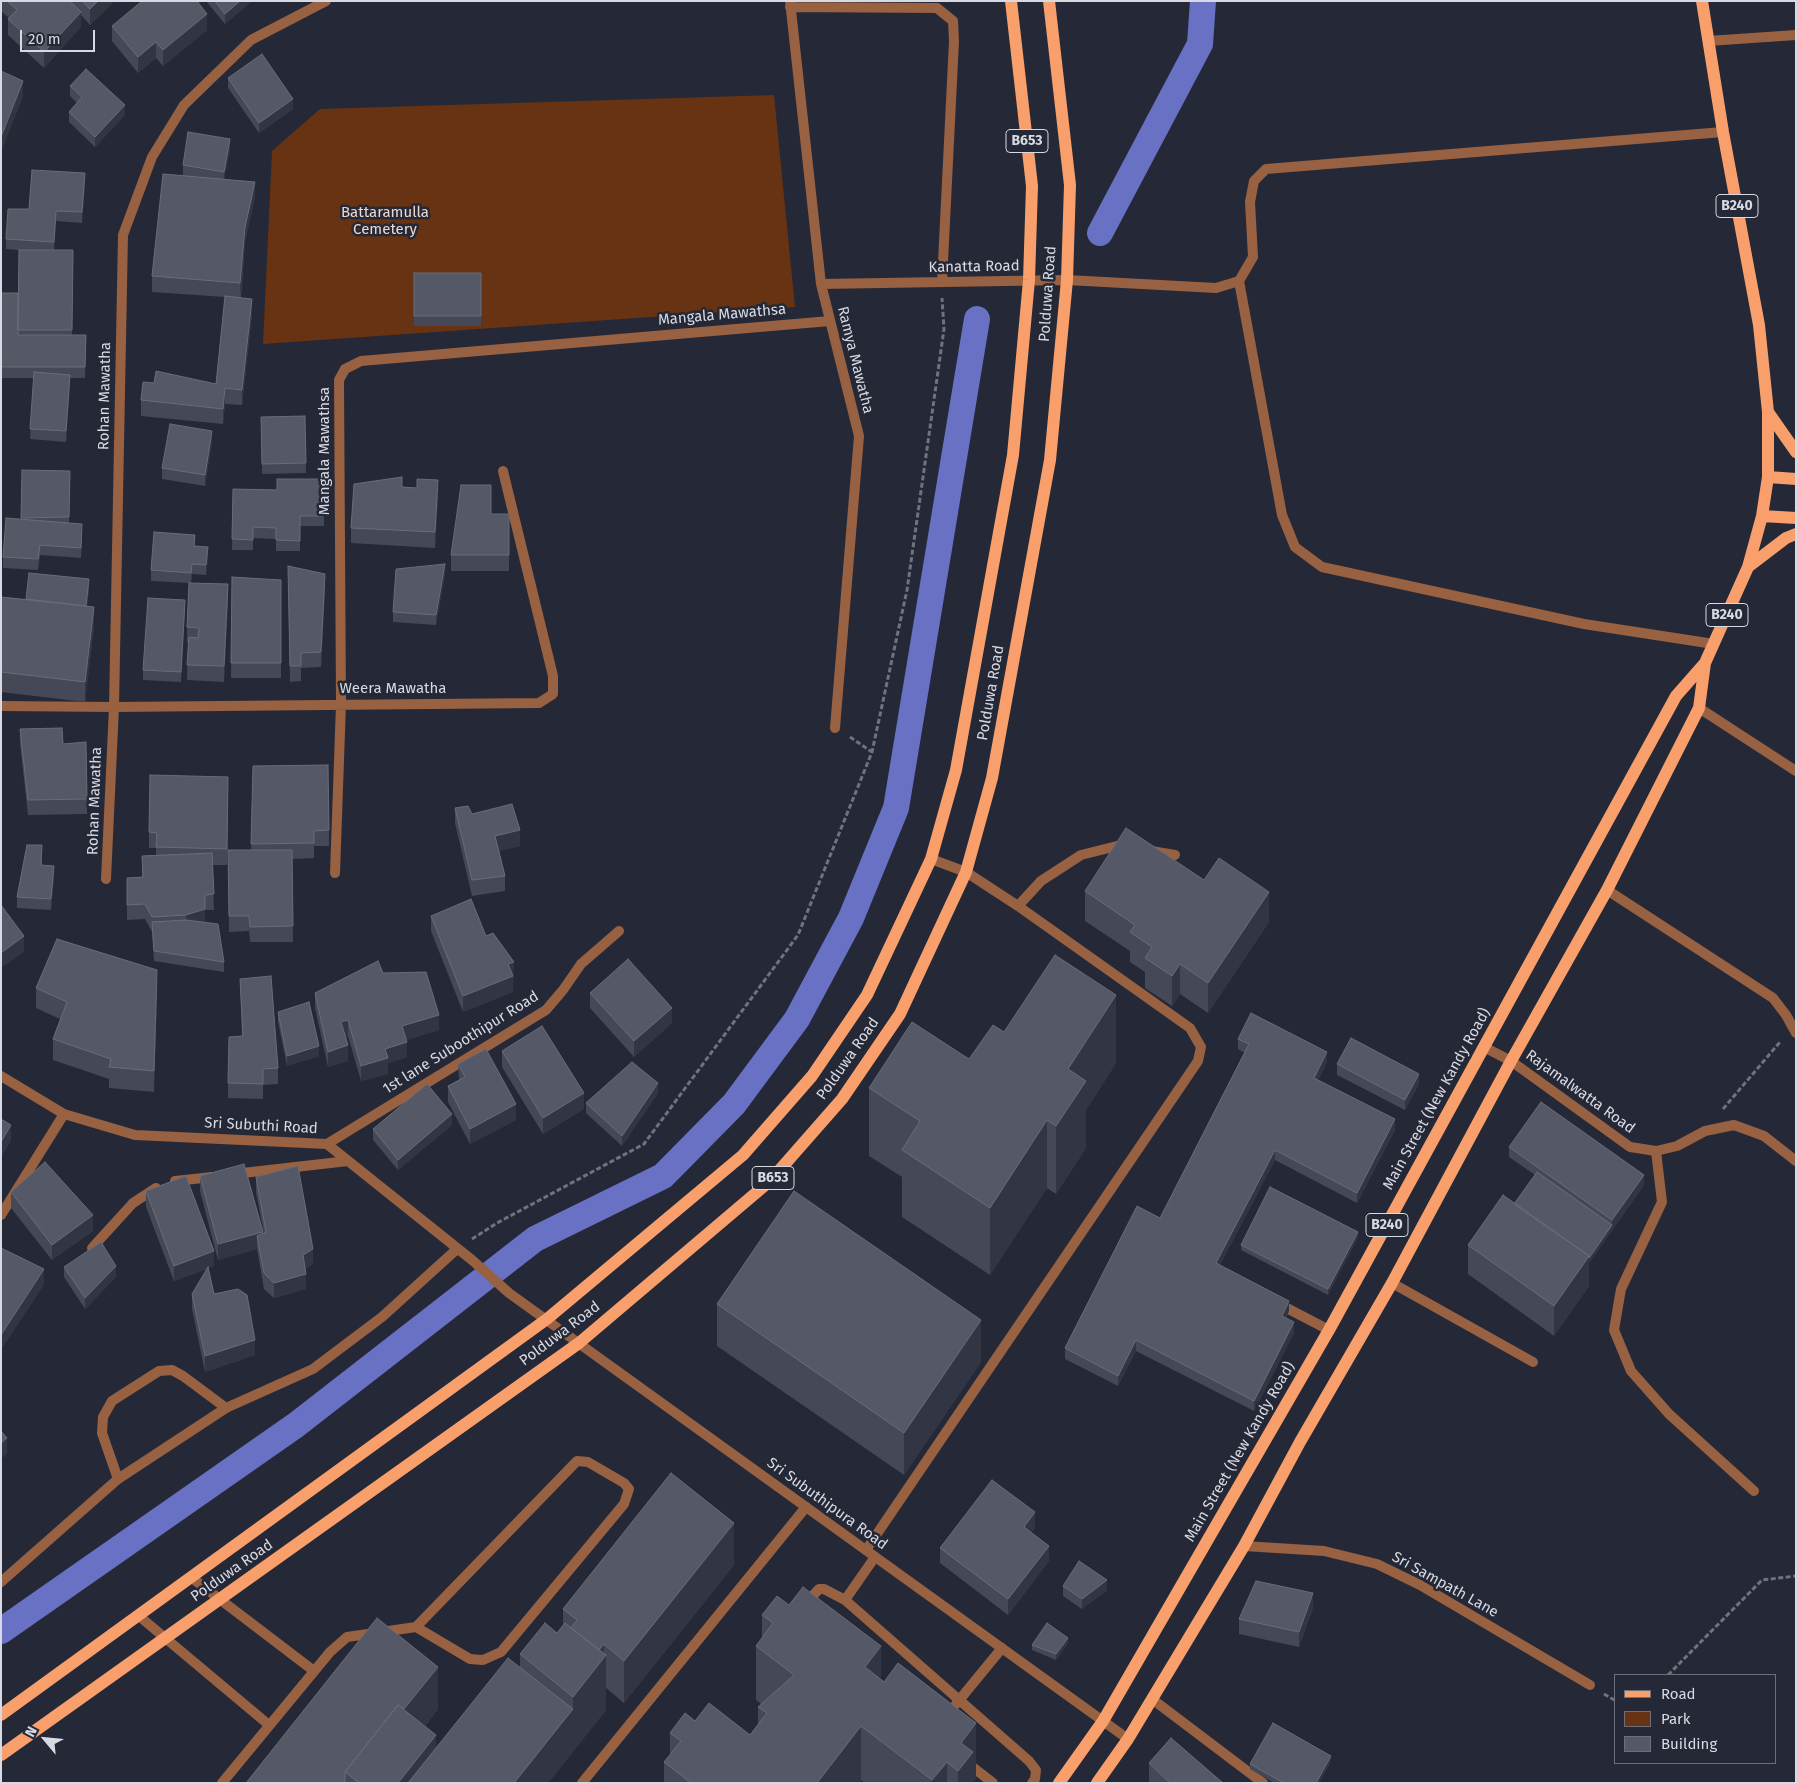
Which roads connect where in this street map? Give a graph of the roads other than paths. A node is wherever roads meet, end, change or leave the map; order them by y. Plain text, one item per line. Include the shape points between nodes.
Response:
1 (326, 1) edge
2 (1011, 1) edge
3 (1049, 1) edge
4 (1702, 1) edge
5 (790, 4) edge
6 (1796, 35) edge
7 (1708, 41) junction
8 (1723, 132) junction
9 (1029, 280) junction
10 (1066, 280) junction
11 (1239, 281) junction
12 (942, 282) junction
13 (821, 284) junction
14 (830, 321) junction
15 (1768, 412) junction
16 (1796, 452) edge
17 (503, 471) dead end
18 (1768, 477) junction
19 (1796, 479) edge
20 (1762, 516) junction
21 (1796, 518) edge
22 (1796, 534) edge
23 (1748, 567) junction
24 (1714, 644) junction
25 (1705, 663) junction
26 (341, 704) junction
27 (1, 706) edge
28 (114, 707) junction
29 (1699, 708) junction
30 (835, 728) road end
31 (1796, 771) edge
32 (1175, 855) dead end
33 (931, 859) junction
34 (966, 872) junction
35 (334, 873) dead end
36 (106, 879) dead end
37 (1607, 890) junction
38 (1018, 906) junction
39 (620, 931) dead end
40 (1796, 1033) edge
41 (1484, 1047) junction
42 (1511, 1061) junction
43 (1, 1076) edge
44 (64, 1114) junction
45 (327, 1144) junction
46 (1656, 1151) junction
47 (348, 1161) junction
48 (1796, 1161) edge
49 (1, 1215) edge
50 (92, 1248) edge
51 (457, 1249) junction
52 (1392, 1283) junction
53 (509, 1292) joint
54 (1270, 1299) edge
55 (547, 1319) junction
56 (1329, 1330) junction
57 (579, 1343) junction
58 (1533, 1362) dead end
59 (226, 1408) junction
60 (118, 1479) junction
61 (1754, 1491) dead end
62 (806, 1507) junction
63 (1244, 1546) junction
64 (866, 1550) junction
65 (875, 1557) junction
66 (192, 1578) junction
67 (1, 1582) edge
68 (220, 1600) junction
69 (845, 1600) junction
70 (139, 1616) junction
71 (801, 1616) edge
72 (416, 1627) junction
73 (166, 1638) junction
74 (1002, 1648) junction
75 (314, 1671) junction
76 (1590, 1685) dead end
77 (1152, 1699) junction
78 (960, 1700) junction
79 (946, 1713) edge
80 (1, 1715) edge
81 (1103, 1721) junction
82 (269, 1725) junction
83 (1128, 1739) junction
84 (956, 1754) edge
85 (1, 1755) edge
86 (222, 1783) edge
87 (582, 1783) edge
88 (993, 1783) edge
89 (1032, 1783) edge
90 (1060, 1783) edge
91 (1097, 1783) edge
92 (1263, 1783) edge

1 - 28 street, Rohan Mawatha via 251,40 184,105 152,157 123,235
2 - 9 main road, Polduwa Road / B653 via 1032,186
3 - 10 main road, Polduwa Road / B653 via 1070,185
4 - 7 main road, B240
5 - 12 street via 937,8 953,22
5 - 13 street, Ramya Mawatha
6 - 7 street
7 - 8 main road, B240
8 - 11 street via 1266,169 1254,181 1250,202 1253,257
8 - 15 main road, B240 via 1759,325
9 - 10 street, Kanatta Road
9 - 12 street, Kanatta Road
9 - 33 main road, Polduwa Road / B653 via 1013,455 956,770
10 - 11 street, Kanatta Road via 1216,288
10 - 34 main road, Polduwa Road / B653 via 1050,460 992,778
11 - 24 street via 1282,515 1295,546 1322,567 1584,624
12 - 13 street, Kanatta Road
13 - 14 street, Ramya Mawatha
14 - 26 street, Mangala Mawathsa via 361,361 345,369 339,380
14 - 30 street, Ramya Mawatha via 859,436
15 - 16 main road
15 - 18 main road, B240
17 - 26 street, Weera Mawatha via 553,676 553,694 538,703
18 - 19 main road
18 - 20 main road, B240
20 - 21 main road
20 - 23 main road, Main Street (New Kandy Road) / B240
22 - 23 main road
23 - 24 main road, Main Street (New Kandy Road) / B240
24 - 25 main road, Main Street (New Kandy Road) / B240
25 - 29 main road, Main Street (New Kandy Road) / B240
25 - 41 main road, Main Street (New Kandy Road) / B240 via 1676,696
26 - 28 street, Weera Mawatha
26 - 35 street, Mangala Mawathsa
27 - 28 street, Weera Mawatha
28 - 36 street, Rohan Mawatha
29 - 31 street
29 - 37 main road, Main Street (New Kandy Road) / B240
32 - 38 street via 1121,845 1081,855 1041,880
33 - 34 street
33 - 55 main road, Polduwa Road / B653 via 867,995 812,1076 744,1155
34 - 38 street
34 - 57 main road, Polduwa Road / B653 via 900,1014 842,1099 770,1181
37 - 40 street via 1772,998
37 - 42 main road, Main Street (New Kandy Road) / B240
38 - 64 street via 1190,1028 1201,1047 1198,1061
39 - 45 street, 1st lane Suboothipur Road via 581,964 546,1010
41 - 42 street, Rajamalwatta Road
41 - 56 main road, Main Street (New Kandy Road) / B240
42 - 46 street, Rajamalwatta Road via 1630,1147
42 - 52 main road, Main Street (New Kandy Road) / B240
43 - 44 street, Sri Subuthi Road
44 - 45 street, Sri Subuthi Road via 135,1134
44 - 49 street
45 - 47 street, Sri Subuthi Road
46 - 48 street, Rajamalwatta Road via 1677,1146 1705,1131 1734,1125 1764,1136
46 - 61 street via 1662,1202 1621,1289 1614,1330 1632,1371 1669,1414
47 - 50 street via 172,1182 150,1191 133,1203
47 - 51 street, Sri Subuthi Road
51 - 53 street, Sri Subuthi Road
51 - 59 street via 382,1317 313,1369
52 - 58 street
52 - 63 main road, Main Street (New Kandy Road) / B240
53 - 55 street, Sri Subuthipura Road
54 - 56 street
55 - 57 street, Sri Subuthipura Road
55 - 66 main road, Polduwa Road / B653
56 - 81 main road, Main Street (New Kandy Road) / B240
57 - 62 street, Sri Subuthipura Road
57 - 68 main road, Polduwa Road / B653
59 - 60 street
59 - 60 street via 172,1370 159,1371 112,1401 103,1417 102,1433
60 - 67 street
62 - 64 street, Sri Subuthipura Road
62 - 87 street
63 - 76 street, Sri Sampath Lane via 1324,1552 1378,1564 1420,1585
63 - 77 main road, Main Street (New Kandy Road) / B240
64 - 65 street, Sri Subuthipura Road
65 - 69 street
65 - 74 street, Sri Subuthipura Road
66 - 68 street
66 - 70 main road, Polduwa Road / B653
68 - 73 main road, Polduwa Road / B653
68 - 75 street
69 - 71 street via 819,1589 804,1606
69 - 78 street
70 - 73 street
70 - 80 main road, Polduwa Road / B653
72 - 72 street via 470,1659 483,1660 501,1652 624,1504 629,1489 588,1462 577,1461
72 - 75 street via 347,1637
73 - 82 street
73 - 85 main road, Polduwa Road / B653
74 - 78 street
74 - 81 street, Sri Subuthipura Road
75 - 82 street
77 - 83 main road, Main Street (New Kandy Road) / B240
77 - 92 street
78 - 79 street
78 - 89 street via 1029,1761 1036,1770
81 - 83 street, Sri Subuthipura Road
81 - 90 main road, Main Street (New Kandy Road) / B240
82 - 86 street
83 - 91 main road, Main Street (New Kandy Road) / B240
84 - 88 street

